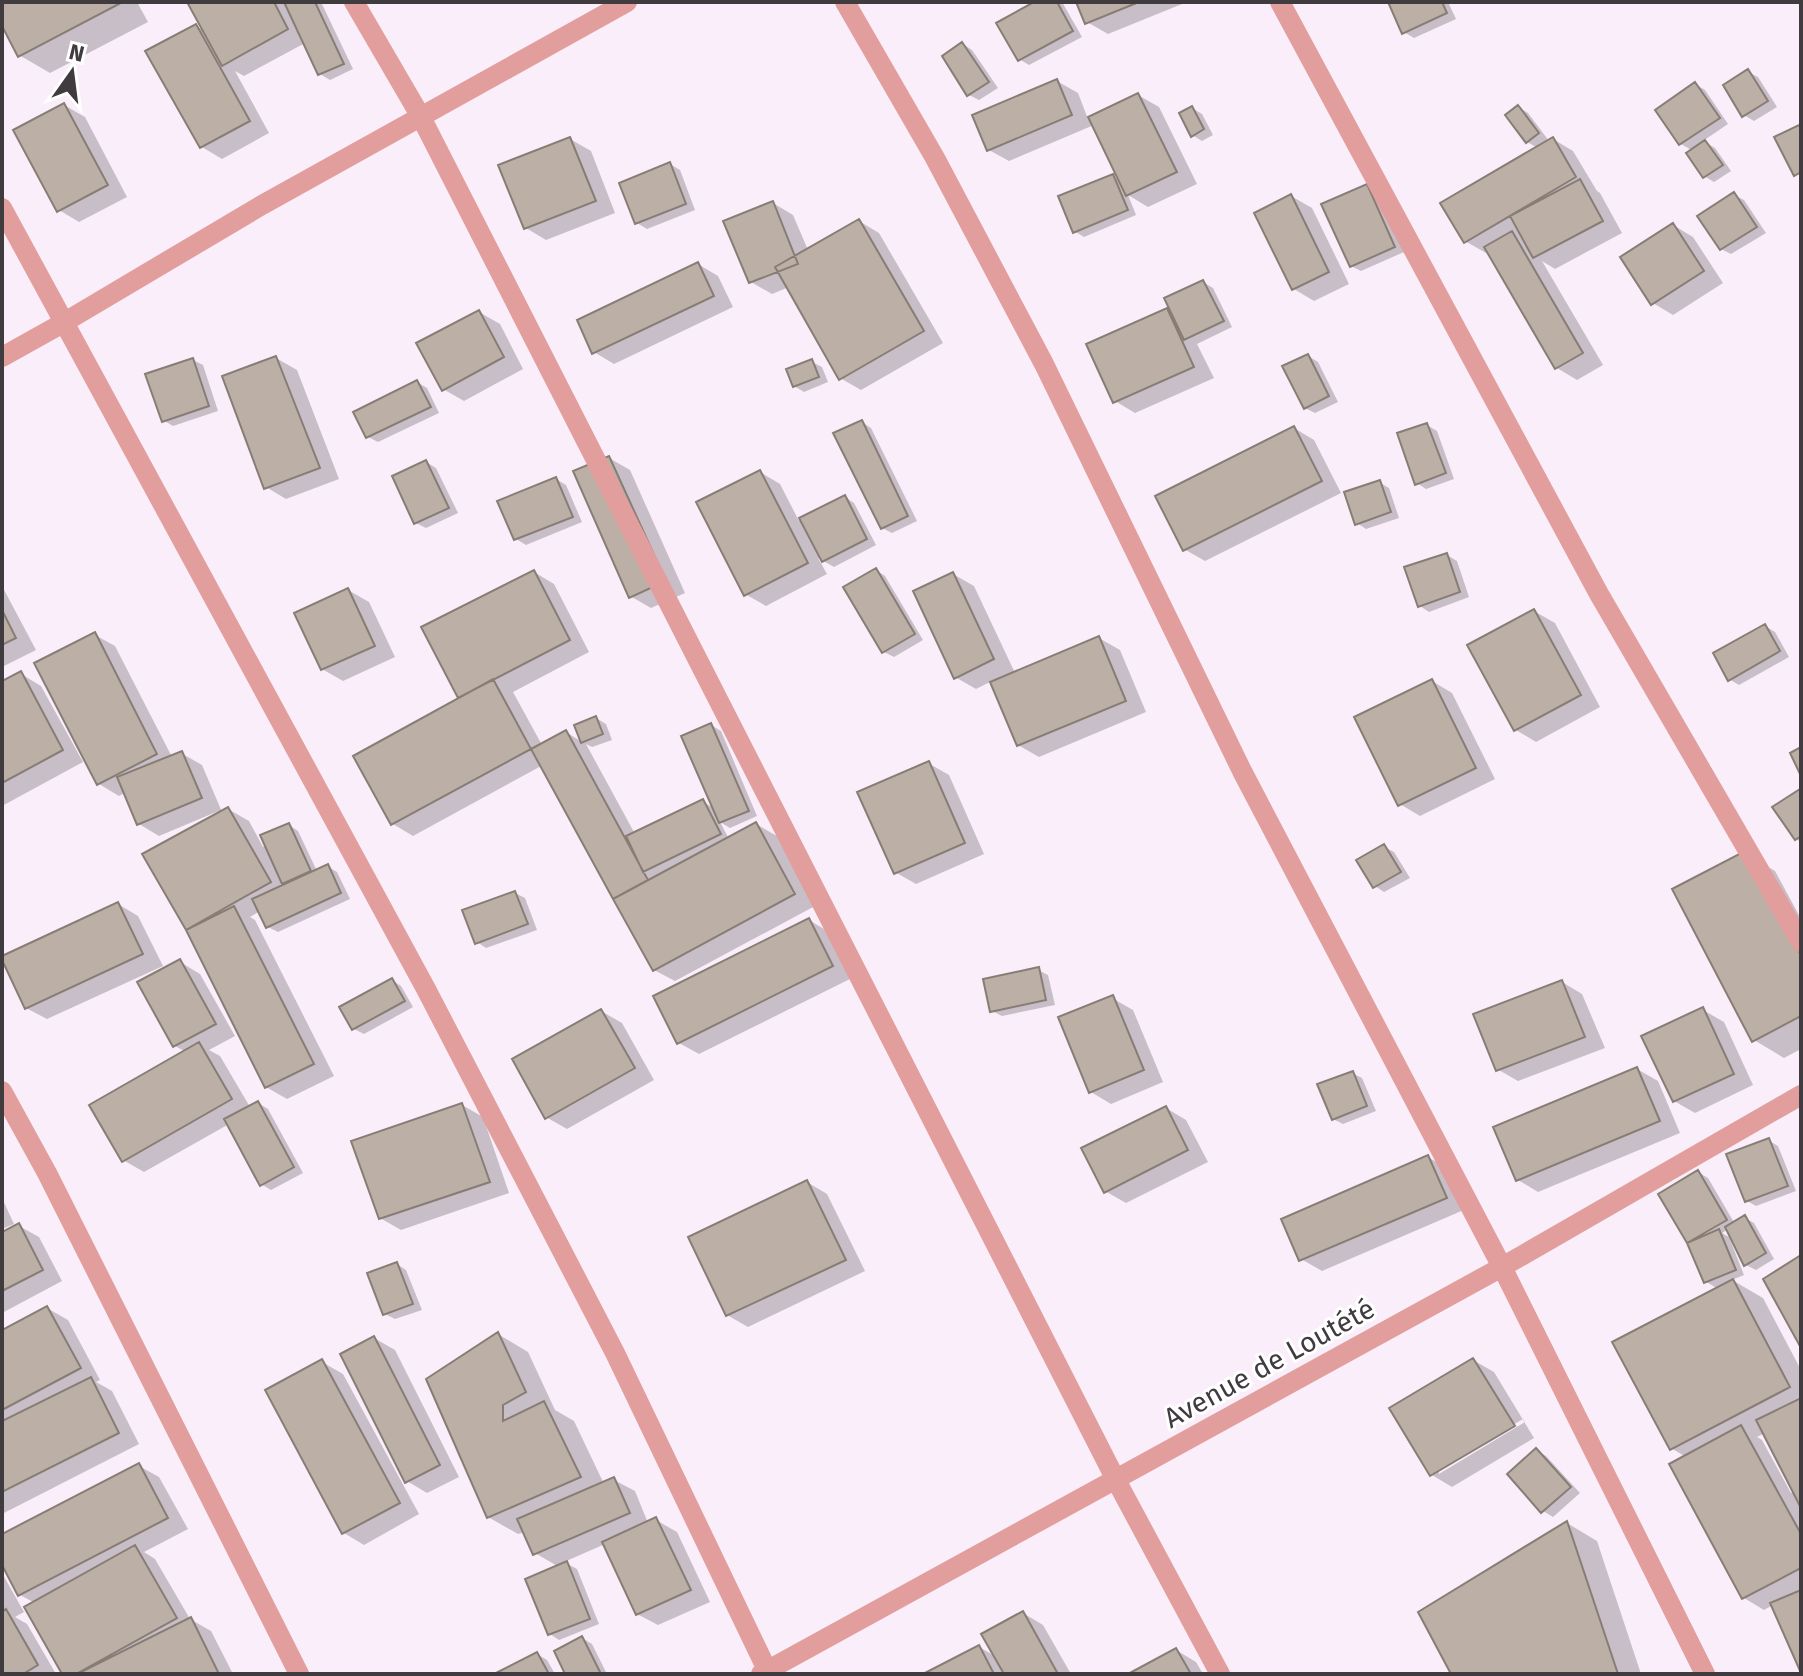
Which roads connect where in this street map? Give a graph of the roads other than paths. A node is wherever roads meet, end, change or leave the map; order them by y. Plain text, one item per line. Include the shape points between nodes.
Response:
1 (354, 2) edge
2 (627, 2) edge
3 (845, 2) edge
4 (1280, 2) edge
5 (421, 117) junction
6 (2, 208) edge
7 (63, 323) junction
8 (2, 357) edge
9 (1801, 942) edge
10 (2, 1091) edge
11 (1801, 1095) edge
12 (1502, 1267) junction
13 (1116, 1480) junction
14 (766, 1673) edge
15 (299, 1674) edge
16 (1220, 1674) edge
17 (1705, 1674) edge

1 - 5 street
2 - 5 street
3 - 12 street via 1044,364 1242,771
4 - 9 street via 1599,594
5 - 7 street
5 - 13 street
6 - 7 street
7 - 8 street
7 - 14 street via 426,989 615,1353
10 - 15 street
11 - 12 street, Avenue de Loutété
12 - 13 street, Avenue de Loutété
12 - 17 street
13 - 14 street, Avenue de Loutété
13 - 16 street

